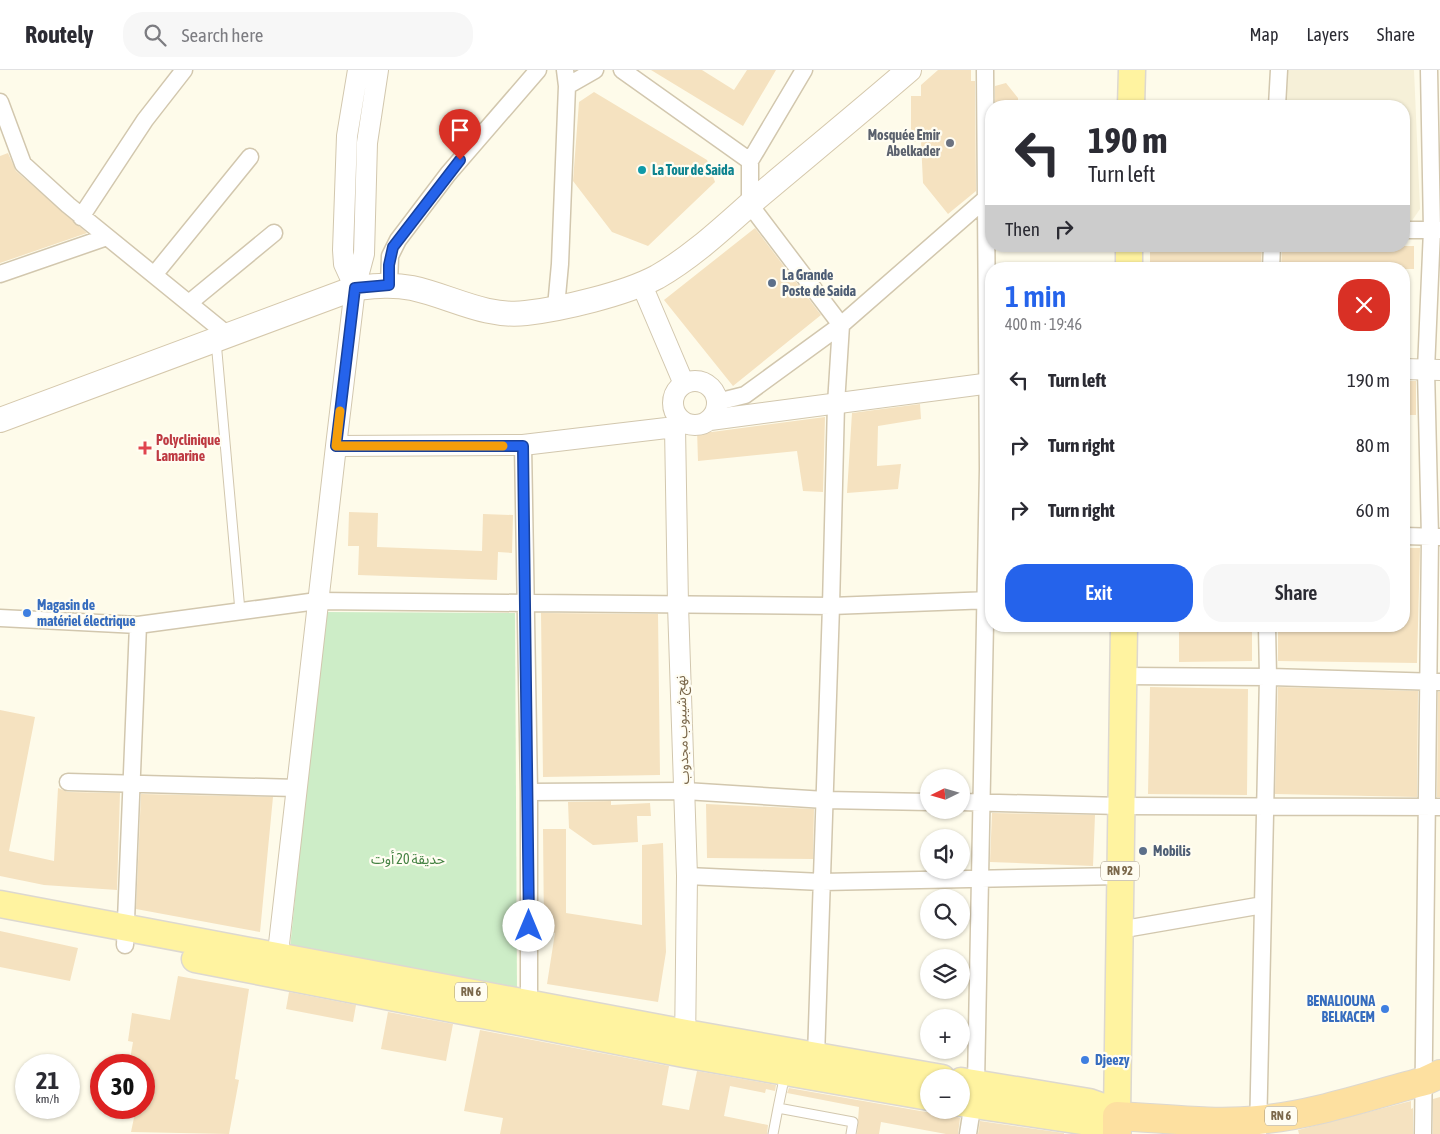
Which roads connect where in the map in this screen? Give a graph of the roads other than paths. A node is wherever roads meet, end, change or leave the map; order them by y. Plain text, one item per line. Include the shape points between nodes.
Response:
1 (184, 70) edge
2 (358, 70) edge
3 (378, 70) edge
4 (538, 70) edge
5 (594, 70) edge
6 (622, 70) edge
7 (804, 70) edge
8 (909, 70) edge
9 (985, 70) edge
10 (1132, 70) edge
11 (1279, 70) edge
12 (1429, 70) edge
13 (566, 78) edge
14 (986, 100) edge
15 (1131, 100) edge
16 (1277, 100) edge
17 (0, 102) edge
18 (250, 157) dead end
19 (750, 161) junction
20 (985, 199) edge
21 (750, 205) junction
22 (82, 216) junction
23 (1410, 230) edge
24 (1436, 230) edge
25 (274, 233) dead end
26 (107, 237) junction
27 (0, 274) edge
28 (154, 276) junction
29 (641, 283) junction
30 (389, 285) junction
31 (355, 288) junction
32 (189, 303) junction
33 (556, 307) junction
34 (841, 325) junction
35 (222, 338) junction
36 (1410, 369) edge
37 (1433, 370) edge
38 (684, 384) junction
39 (985, 385) edge
40 (745, 395) junction
41 (836, 404) junction
42 (713, 411) junction
43 (752, 416) junction
44 (0, 420) edge
45 (680, 422) junction
46 (336, 446) junction
47 (523, 446) junction
48 (1410, 536) edge
49 (1435, 537) edge
50 (985, 600) edge
51 (318, 601) junction
52 (527, 603) junction
53 (678, 605) junction
54 (831, 606) junction
55 (240, 611) junction
56 (0, 618) edge
57 (138, 625) junction
58 (987, 632) edge
59 (1124, 632) edge
60 (1267, 632) edge
61 (1123, 676) junction
62 (1268, 677) junction
63 (1434, 682) edge
64 (68, 782) dead end
65 (132, 783) junction
66 (297, 788) junction
67 (685, 791) junction
68 (529, 792) junction
69 (825, 800) junction
70 (920, 802) edge
71 (970, 802) edge
72 (980, 802) junction
73 (1121, 806) junction
74 (1265, 807) junction
75 (1434, 807) edge
76 (687, 876) junction
77 (1120, 876) junction
78 (978, 880) junction
79 (822, 882) junction
80 (0, 904) edge
81 (1263, 905) junction
82 (0, 922) edge
83 (1119, 930) junction
84 (125, 937) junction
85 (277, 965) junction
86 (529, 1013) junction
87 (685, 1044) junction
88 (804, 1068) junction
89 (969, 1069) edge
90 (920, 1076) edge
91 (1433, 1078) edge
92 (970, 1093) edge
93 (920, 1095) edge
94 (778, 1108) junction
95 (968, 1119) edge
96 (1117, 1125) edge
97 (1259, 1127) edge
98 (773, 1134) edge
99 (851, 1134) edge
100 (968, 1134) edge
101 (1423, 1134) edge

1 - 22 street via 144,120
2 - 31 street via 347,136 343,250 344,264
3 - 31 street via 367,143 364,254
4 - 30 street via 448,174 398,240 390,256
5 - 13 street
6 - 19 street
7 - 19 street
8 - 21 main road
9 - 14 street
10 - 15 main road
11 - 16 street
12 - 24 street
13 - 33 street
17 - 22 street via 23,164
18 - 28 street
19 - 21 street
20 - 34 street
21 - 29 main road via 698,248 656,277
21 - 34 street
22 - 26 street
23 - 24 street
24 - 37 street
25 - 32 street
26 - 27 street
26 - 28 street
28 - 32 street
29 - 33 main road
29 - 38 street
30 - 31 main road
30 - 33 main road via 413,288 481,310 506,314
31 - 35 main road
31 - 46 street
32 - 35 street
34 - 40 street
34 - 41 street
35 - 44 main road
35 - 55 lane
36 - 37 street
37 - 49 street
38 - 42 street via 694,381 709,385 716,396
38 - 45 street via 676,391 673,405
39 - 41 street
40 - 42 street
40 - 43 street
41 - 43 street
41 - 54 street
42 - 43 street
42 - 45 street via 698,426
45 - 47 street
45 - 53 street, نهج شيبوب مجدوب
46 - 47 street
46 - 51 street
47 - 52 street
48 - 49 street
49 - 63 street
50 - 54 street
51 - 52 street
51 - 55 street
51 - 66 street
52 - 53 street
52 - 68 street
53 - 54 street
53 - 67 street, نهج شيبوب مجدوب
54 - 69 street
55 - 57 street
56 - 57 street
57 - 65 street
58 - 72 street
59 - 61 main road, RN 92
60 - 62 street
61 - 62 street
61 - 73 main road, RN 92
62 - 63 street
62 - 74 street
63 - 75 street
64 - 65 street
65 - 66 street
65 - 84 street
66 - 85 street
67 - 68 street
67 - 69 street
67 - 76 street, نهج شيبوب مجدوب
68 - 86 street
69 - 70 street
69 - 79 street
71 - 72 street
72 - 73 street
72 - 78 street
73 - 74 street
73 - 77 main road, RN 92
74 - 75 street
74 - 81 street
75 - 91 street
76 - 79 street
76 - 87 street, نهج شيبوب مجدوب
77 - 78 street
77 - 83 main road, RN 92
78 - 79 street
78 - 89 street
79 - 88 street
80 - 84 main road, RN 6
81 - 83 street
81 - 97 street
82 - 84 main road, RN 6
83 - 96 main road, RN 92
84 - 85 main road, RN 6
85 - 86 main road, RN 6
86 - 87 main road, RN 6
87 - 88 main road, RN 6
88 - 90 main road, RN 6
88 - 93 main road, RN 6
88 - 94 lane
91 - 97 highway, RN 6
91 - 101 street
92 - 96 main road, RN 6 via 1089,1102 1103,1107
94 - 98 lane
94 - 99 lane via 852,1122
95 - 100 street
96 - 97 highway, RN 6 via 1222,1121

